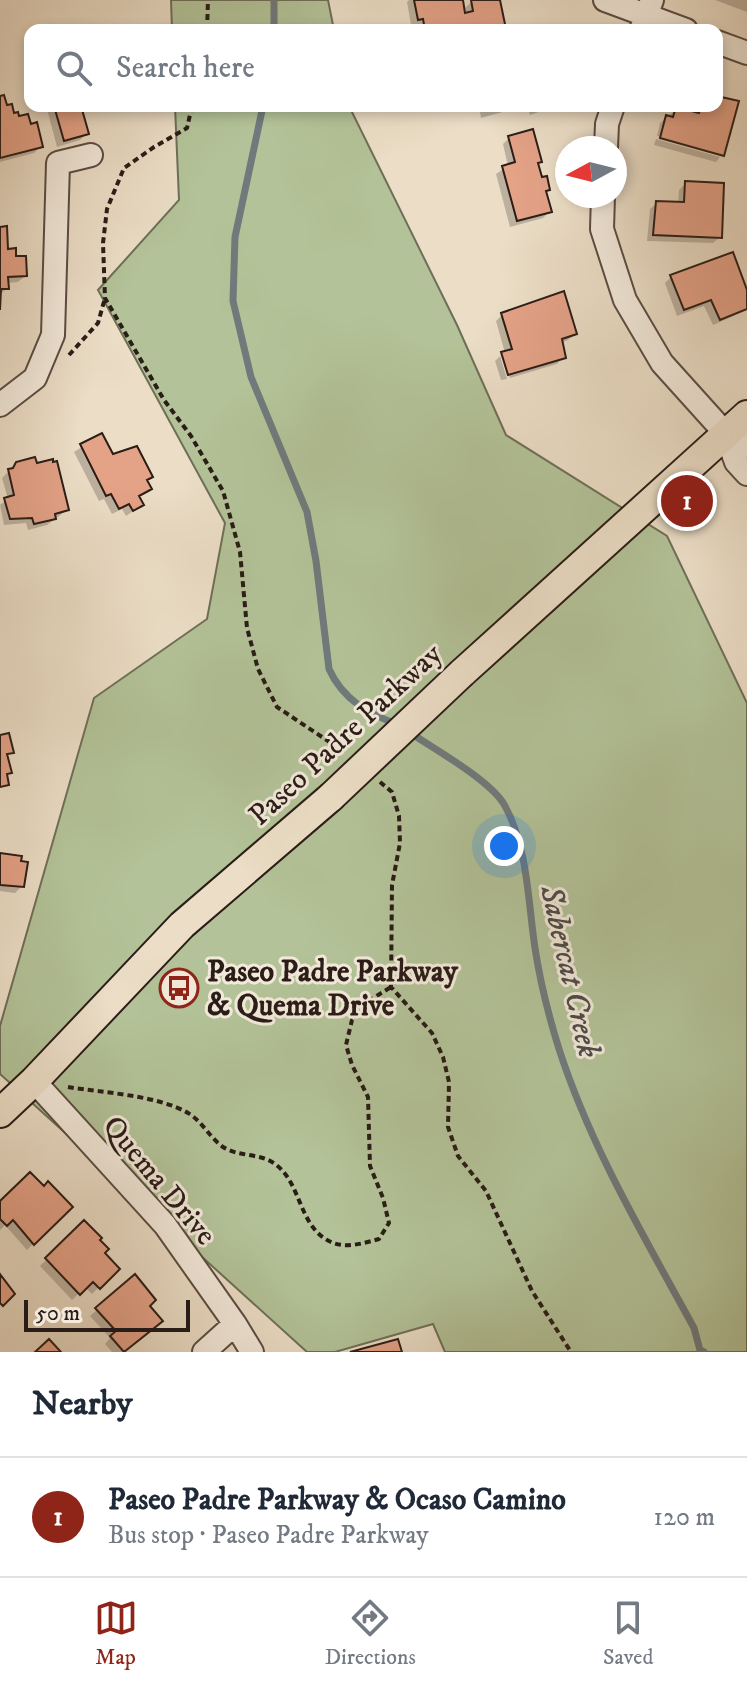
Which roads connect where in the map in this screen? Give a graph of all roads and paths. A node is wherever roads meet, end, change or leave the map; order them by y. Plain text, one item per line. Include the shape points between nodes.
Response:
1 (208, 0) edge
2 (605, 0) edge
3 (647, 15) edge
4 (207, 24) edge
5 (670, 24) edge
6 (723, 44) edge
7 (747, 53) edge
8 (191, 112) edge
9 (611, 112) edge
10 (606, 136) edge
11 (91, 155) dead end
12 (603, 208) edge
13 (105, 298) junction
14 (35, 378) junction
15 (0, 405) edge
16 (747, 415) edge
17 (736, 440) edge
18 (747, 474) edge
19 (343, 751) dead end
20 (379, 781) dead end
21 (391, 987) junction
22 (34, 1081) junction
23 (0, 1113) edge
24 (235, 1324) junction
25 (204, 1352) edge
26 (252, 1352) edge
27 (571, 1352) edge

1 - 4 path
2 - 3 street
3 - 5 street
6 - 7 street
8 - 13 path via 187,128 124,168 107,209
9 - 10 street
11 - 14 street via 58,163 53,335
12 - 17 street via 602,229 625,300 662,363
13 - 14 path via 98,323 75,351
13 - 19 path via 223,491 240,552 247,628 258,669 277,707
14 - 15 street
16 - 17 main road, Paseo Padre Parkway
17 - 18 street via 736,462
17 - 22 main road, Paseo Padre Parkway, bridge via 462,673 331,797 182,925
20 - 21 path via 392,792 399,816
21 - 22 path via 367,1002 352,1020 346,1045 368,1097 370,1166 389,1223 379,1239 351,1246 331,1242 311,1225 289,1178 274,1162 225,1148 190,1114 166,1104
21 - 27 path via 432,1033 449,1082 448,1127 458,1156 486,1191 532,1291
22 - 23 main road, Paseo Padre Parkway
22 - 24 street, Quema Drive via 165,1225
24 - 25 street
24 - 26 street, Quema Drive

